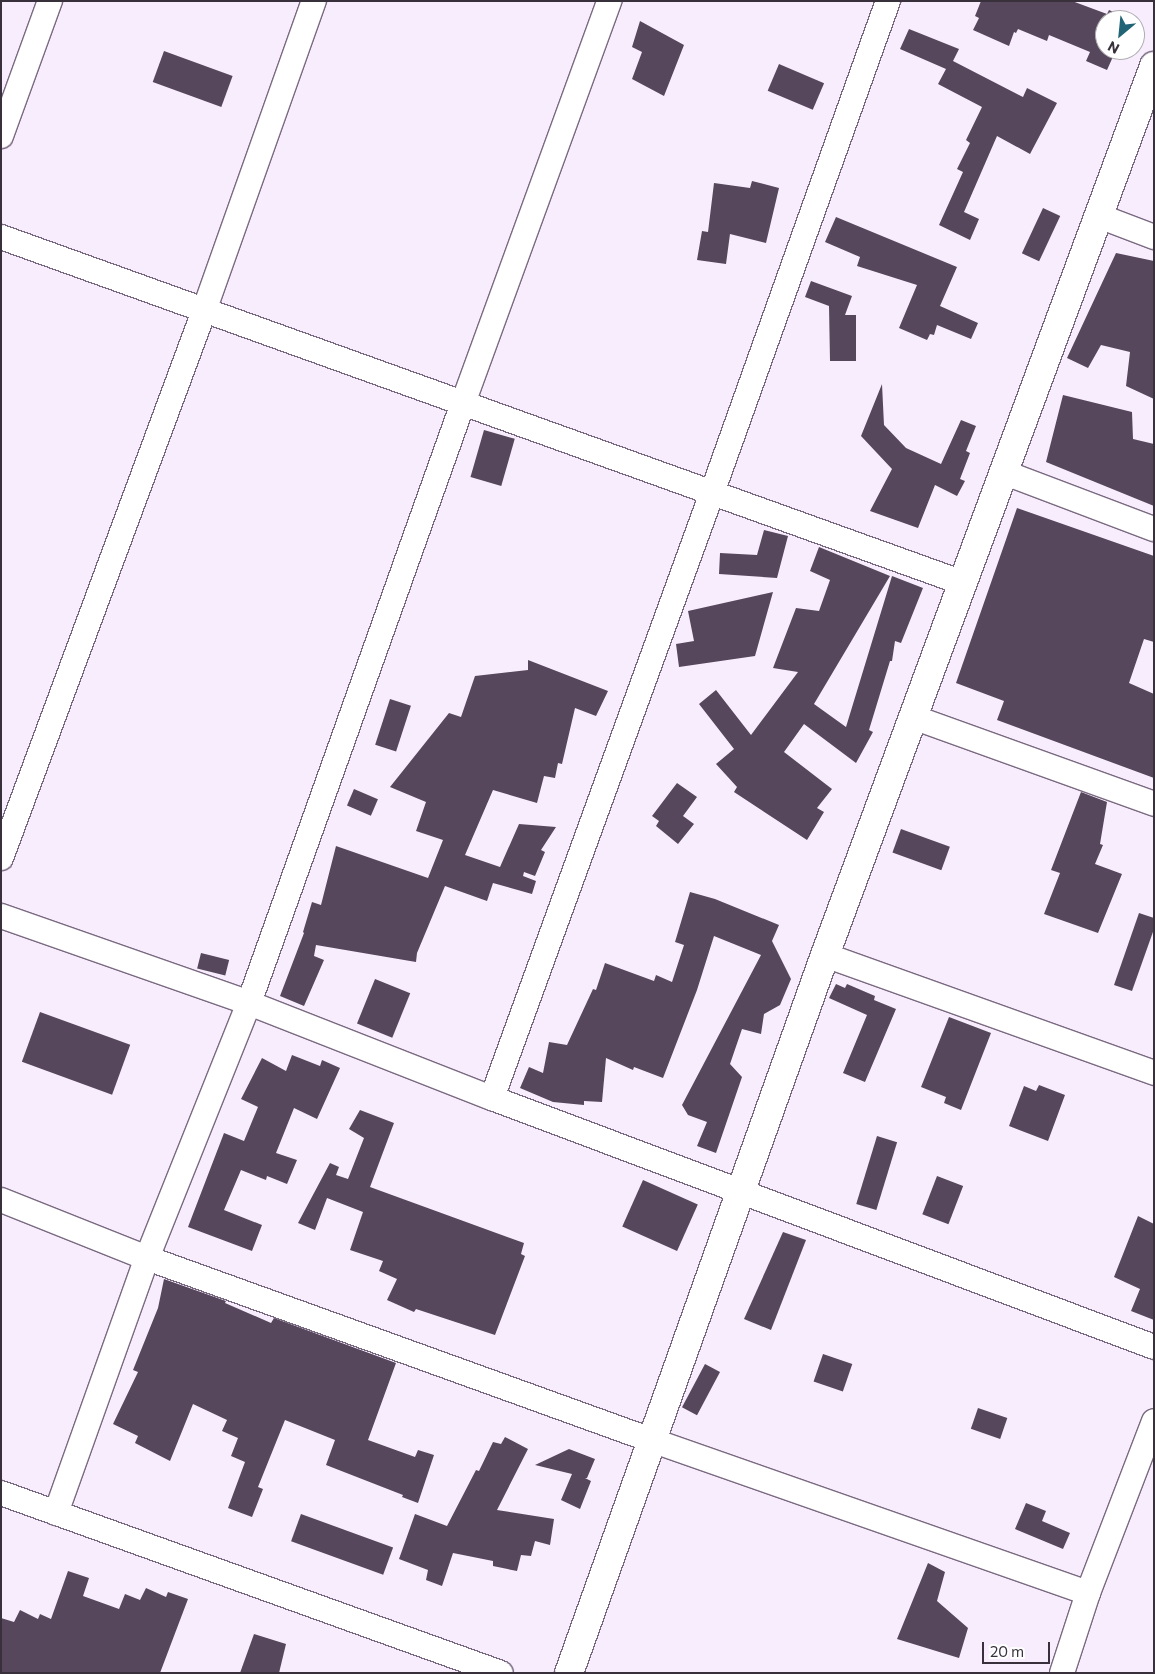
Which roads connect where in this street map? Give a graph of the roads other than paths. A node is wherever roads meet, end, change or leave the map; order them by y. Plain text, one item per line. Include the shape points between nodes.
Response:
1 (50, 1) edge
2 (314, 1) edge
3 (609, 1) edge
4 (888, 1) edge
5 (1154, 66) edge
6 (1, 136) edge
7 (1099, 216) junction
8 (1, 237) edge
9 (1154, 237) edge
10 (204, 311) junction
11 (463, 403) junction
12 (1003, 472) junction
13 (712, 493) junction
14 (1154, 529) edge
15 (962, 583) junction
16 (913, 717) junction
17 (1154, 804) edge
18 (1, 858) edge
19 (1, 916) edge
20 (825, 955) junction
21 (249, 1003) junction
22 (1154, 1072) edge
23 (492, 1098) junction
24 (740, 1190) junction
25 (1, 1200) edge
26 (147, 1258) junction
27 (1154, 1347) edge
28 (1154, 1422) edge
29 (651, 1440) junction
30 (1, 1492) edge
31 (56, 1513) junction
32 (1088, 1593) junction
33 (501, 1673) edge
34 (569, 1673) edge
35 (1062, 1673) edge

1 - 6 street
2 - 10 street
3 - 11 street
4 - 13 street
5 - 7 street
7 - 9 street
7 - 12 street
8 - 10 street
10 - 11 street
10 - 18 street
11 - 13 street
11 - 21 street
12 - 14 street
12 - 15 street
13 - 15 street
13 - 23 street
15 - 16 street
16 - 17 street
16 - 20 street
19 - 21 street
20 - 22 street
20 - 24 street
21 - 23 street
21 - 26 street
23 - 24 street
24 - 27 street
24 - 29 street
25 - 26 street
26 - 29 street
26 - 31 street
28 - 32 street
29 - 32 street
29 - 34 street
30 - 31 street
31 - 33 street
32 - 35 street

